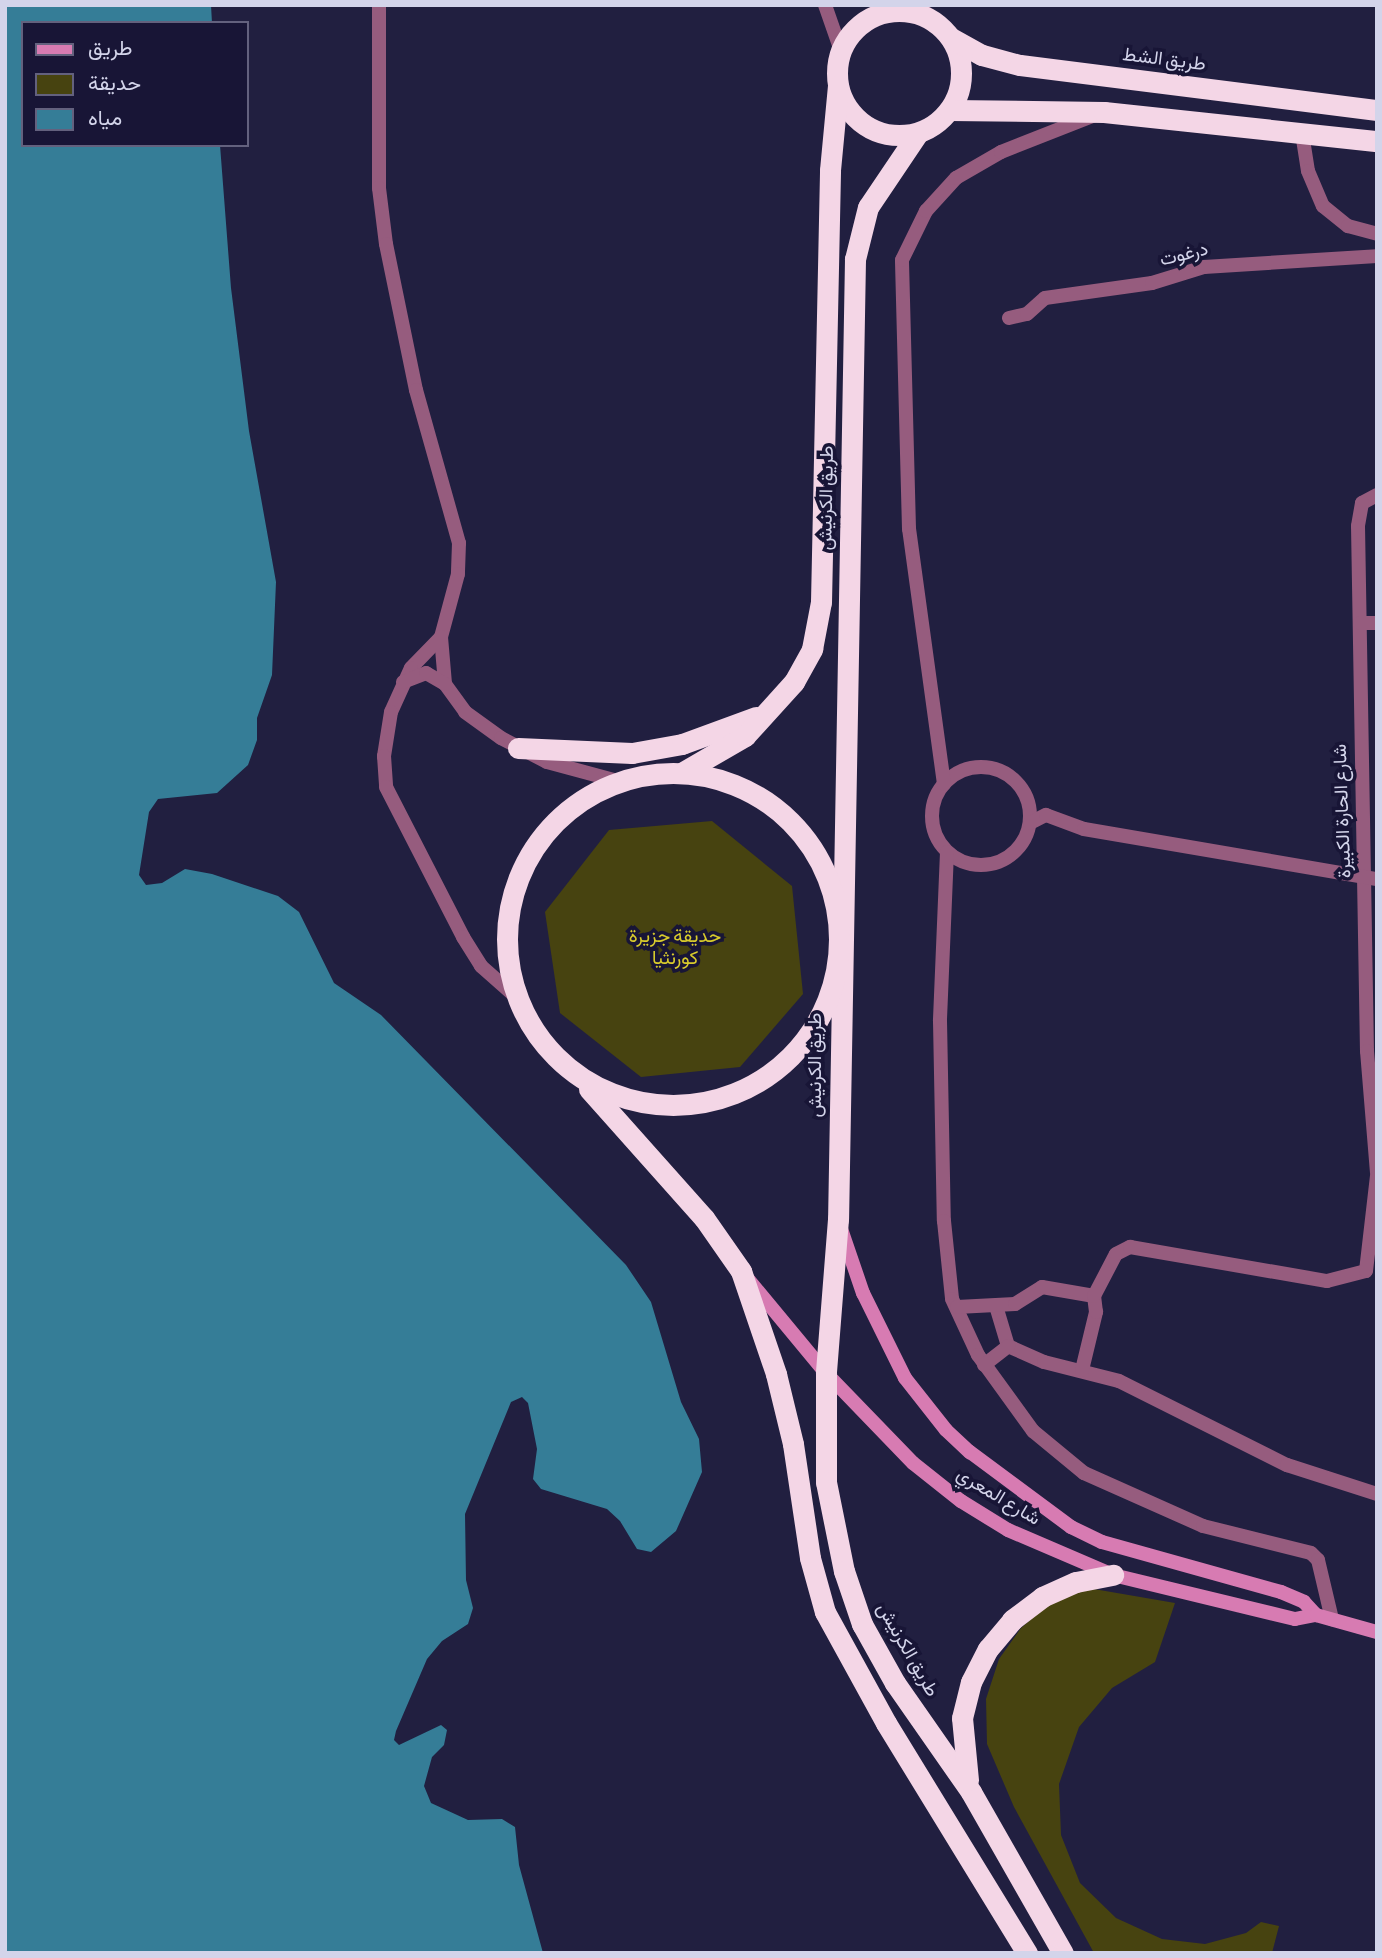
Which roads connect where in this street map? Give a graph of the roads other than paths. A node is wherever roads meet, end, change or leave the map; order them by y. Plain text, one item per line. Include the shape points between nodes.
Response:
1 (379, 5) edge
2 (825, 5) edge
3 (918, 5) edge
4 (935, 22) junction
5 (951, 38) junction
6 (841, 51) junction
7 (838, 86) junction
8 (950, 110) junction
9 (1377, 110) edge
10 (1104, 111) junction
11 (918, 133) junction
12 (1302, 133) junction
13 (1377, 141) edge
14 (1377, 234) edge
15 (1377, 256) edge
16 (1009, 318) dead end
17 (1377, 495) edge
18 (1377, 623) edge
19 (1360, 624) junction
20 (441, 637) junction
21 (402, 683) junction
22 (445, 684) junction
23 (770, 710) junction
24 (518, 748) junction
25 (683, 772) junction
26 (618, 781) junction
27 (944, 784) junction
28 (1030, 823) junction
29 (947, 852) junction
30 (1371, 878) edge
31 (840, 942) junction
32 (516, 997) junction
33 (580, 1079) junction
34 (1376, 1143) edge
35 (1377, 1175) edge
36 (838, 1219) junction
37 (741, 1272) junction
38 (1094, 1296) junction
39 (996, 1306) junction
40 (957, 1307) junction
41 (1008, 1346) junction
42 (984, 1365) junction
43 (1082, 1370) junction
44 (826, 1373) junction
45 (1377, 1494) edge
46 (1113, 1575) junction
47 (1316, 1615) junction
48 (1332, 1619) junction
49 (1377, 1632) edge
50 (971, 1792) junction
51 (1027, 1953) edge
52 (1063, 1953) edge

1 - 20 street via 379,188 386,244 416,390 459,543 458,574
2 - 6 street
3 - 4 street
4 - 5 highway
4 - 6 highway via 918,13 881,13 864,22
5 - 8 highway via 962,73
5 - 9 highway, طريق الشط via 982,55 1020,65
6 - 7 highway
7 - 11 highway via 844,102 867,128 892,135
7 - 23 highway, طريق الكرنيش via 830,170 821,602 803,667
8 - 10 highway
8 - 11 highway
10 - 12 highway
10 - 27 street via 1001,152 956,178 926,211 902,260 909,529
11 - 31 highway, طريق الكرنيش via 868,207 855,259
12 - 13 highway
12 - 14 street via 1308,171 1323,206 1348,226
15 - 16 street, درغوت via 1204,267 1152,283 1045,298 1027,314
17 - 19 street, شارع الحارة الكبيرة via 1362,503 1359,514
18 - 19 street
19 - 30 street, شارع الحارة الكبيرة
20 - 21 street
20 - 22 street
21 - 22 street via 421,673 436,676
21 - 32 street via 385,743 384,772 391,800 481,966
22 - 24 street via 465,712
23 - 24 highway via 682,744 632,753
23 - 25 highway, طريق الكرنيش via 744,736
24 - 26 street via 570,770
25 - 26 highway
25 - 31 highway via 724,780 753,793 795,825 820,859 828,879
26 - 32 highway via 567,810 546,831 520,872 506,939
27 - 28 street via 975,767 1002,771 1025,792
27 - 29 street via 932,817
28 - 29 street via 1026,838 1003,860 973,864
28 - 30 street via 1046,815 1084,829
29 - 40 street via 941,1138 946,1265
30 - 34 street, شارع الحارة الكبيرة via 1367,1051
31 - 33 highway via 831,988 805,1041 780,1067 750,1087 717,1100 670,1106 612,1095
31 - 36 highway, طريق الكرنيش
32 - 33 highway via 531,1029
33 - 37 highway via 704,1218
34 - 35 street, شارع الحارة الكبيرة
35 - 38 street, شارع الحارة الكبيرة via 1366,1271 1327,1281 1130,1247 1107,1264
36 - 44 highway, طريق الكرنيش
36 - 47 street, شارع المعري via 888,1349 923,1403 970,1452 1030,1499 1102,1542 1281,1592 1304,1602
37 - 44 street, شارع المعري
37 - 51 highway via 779,1385 810,1558 825,1612 886,1723
38 - 39 street via 1042,1287 1015,1304
38 - 43 street via 1096,1312
39 - 40 street
39 - 41 street
40 - 42 street
41 - 42 street
41 - 43 street via 1044,1362
42 - 48 street via 1033,1432 1084,1473 1203,1526 1311,1552 1318,1560
43 - 45 street via 1119,1381 1287,1465
44 - 46 street, شارع المعري via 913,1463 961,1501 1008,1530
44 - 50 highway, طريق الكرنيش via 826,1482 844,1571 862,1624 895,1683
46 - 47 street, شارع المعري via 1295,1619
46 - 50 highway via 1076,1582 1042,1597 1012,1620 988,1648 971,1682 962,1718 962,1756
47 - 48 street, شارع المعري
48 - 49 street, شارع المعري
50 - 52 highway, طريق الكرنيش

